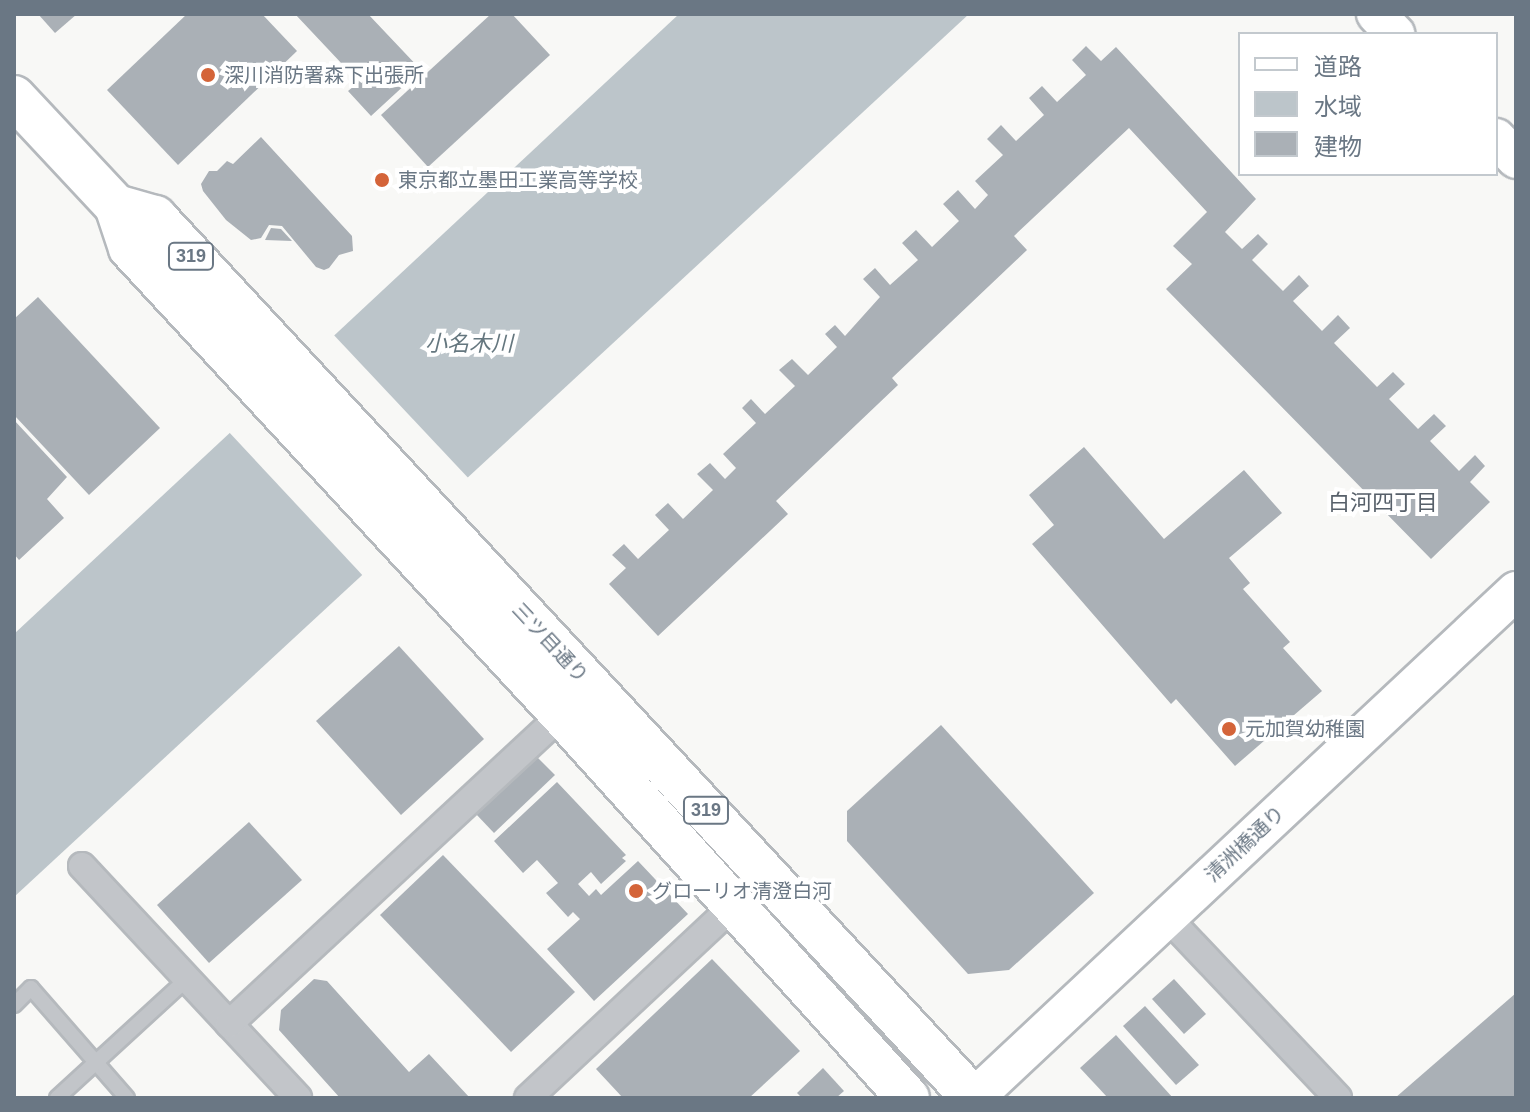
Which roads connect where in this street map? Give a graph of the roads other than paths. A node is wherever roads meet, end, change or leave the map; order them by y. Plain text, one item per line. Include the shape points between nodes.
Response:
1 (1376, 14) edge
2 (1393, 32) edge
3 (14, 97) edge
4 (1498, 140) edge
5 (1516, 159) edge
6 (116, 206) junction
7 (423, 536) junction
8 (1516, 591) edge
9 (562, 715) junction
10 (82, 866) dead end
11 (734, 905) junction
12 (1167, 917) junction
13 (187, 979) junction
14 (14, 1005) edge
15 (229, 1024) junction
16 (95, 1063) junction
17 (57, 1098) edge
18 (127, 1098) edge
19 (298, 1098) edge
20 (528, 1098) edge
21 (908, 1098) edge
22 (974, 1098) edge
23 (1338, 1098) edge

1 - 2 main road
3 - 6 main road, 三ツ目通り / 319
4 - 5 main road
6 - 7 main road, 三ツ目通り / 319 via 130,248 223,352
6 - 7 main road, 三ツ目通り / 319 via 155,217 254,324
7 - 9 main road, 三ツ目通り / 319
7 - 22 main road, 三ツ目通り / 319
8 - 12 main road, 清洲橋通り
9 - 11 main road, 三ツ目通り / 319
9 - 15 street
10 - 13 street
11 - 20 street
11 - 21 main road, 三ツ目通り / 319
12 - 22 main road, 清洲橋通り
12 - 23 street
13 - 15 street
13 - 16 lane
14 - 16 lane via 31,988
15 - 19 street
16 - 17 lane
16 - 18 lane

